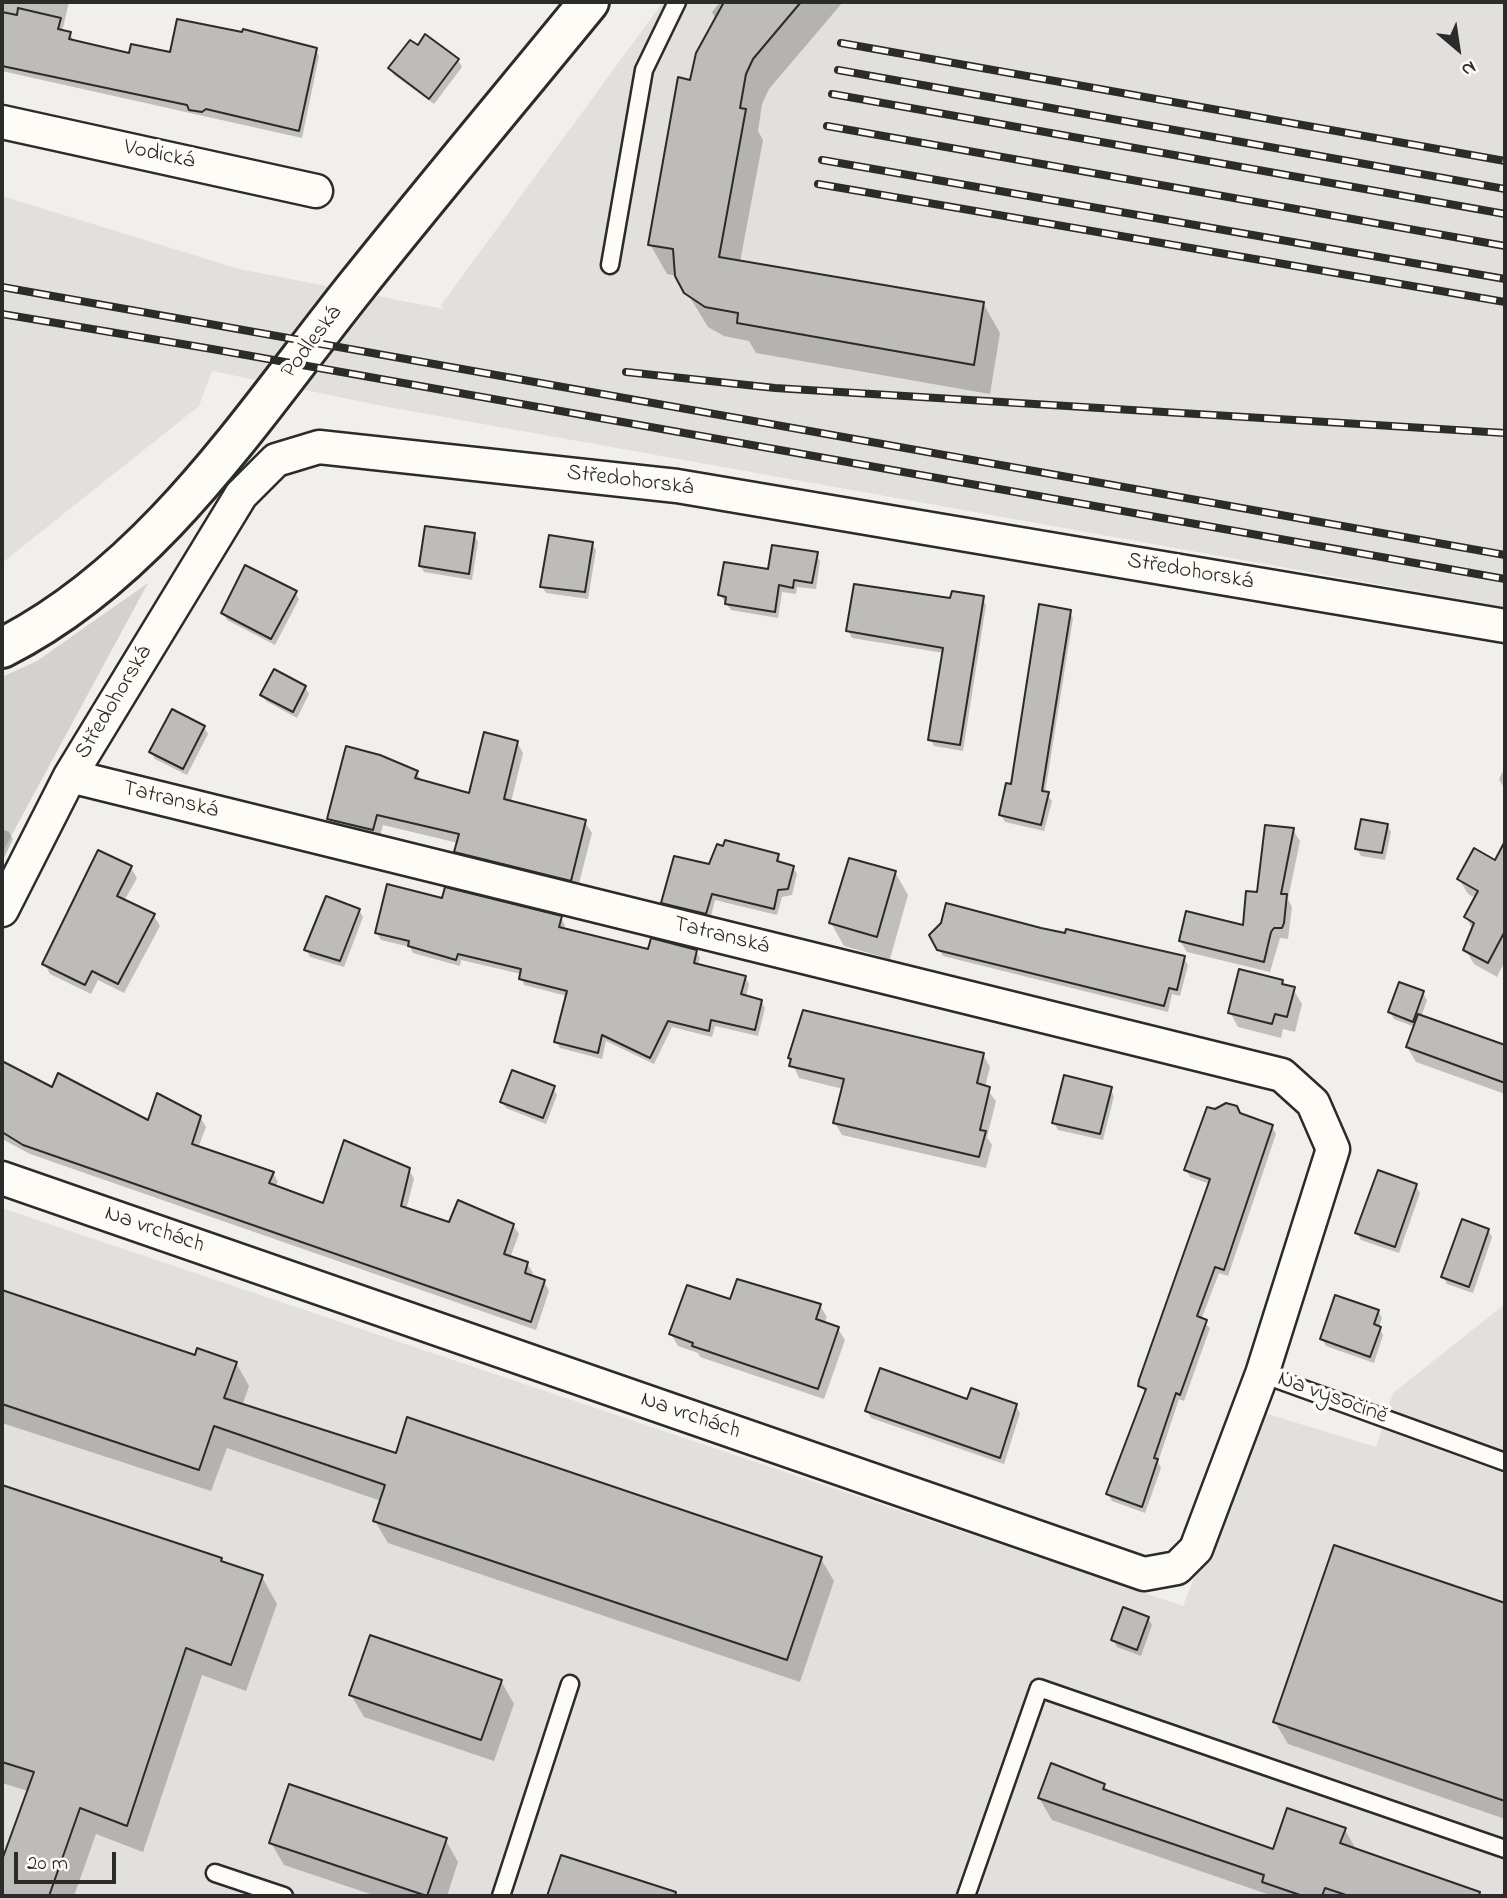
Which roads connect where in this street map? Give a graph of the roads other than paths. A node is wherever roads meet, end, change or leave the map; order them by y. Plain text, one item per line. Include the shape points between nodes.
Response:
1 (589, 2) edge
2 (677, 2) edge
3 (2, 122) edge
4 (316, 191) dead end
5 (610, 265) dead end
6 (1505, 626) edge
7 (2, 648) edge
8 (70, 776) junction
9 (2, 910) edge
10 (1333, 1149) joint
11 (2, 1178) edge
12 (1262, 1374) junction
13 (1505, 1462) edge
14 (570, 1684) dead end
15 (1505, 1849) edge
16 (215, 1873) dead end
17 (284, 1896) edge
18 (501, 1896) edge
19 (966, 1896) edge

1 - 7 main road, Podleská via 356,286 265,407 167,517 72,605
2 - 5 lane via 644,70
3 - 4 street, Vodická
6 - 8 street, Středohorská via 677,486 319,447 276,460 241,495
8 - 9 street, Středohorská
8 - 10 street, Tatranská via 1282,1075 1313,1103
10 - 12 street, Na vysočině
11 - 12 street, Na vrchách via 1144,1574 1177,1567 1196,1549
12 - 13 lane, Na vysočině
14 - 18 lane
15 - 19 lane via 1039,1688
16 - 17 lane

